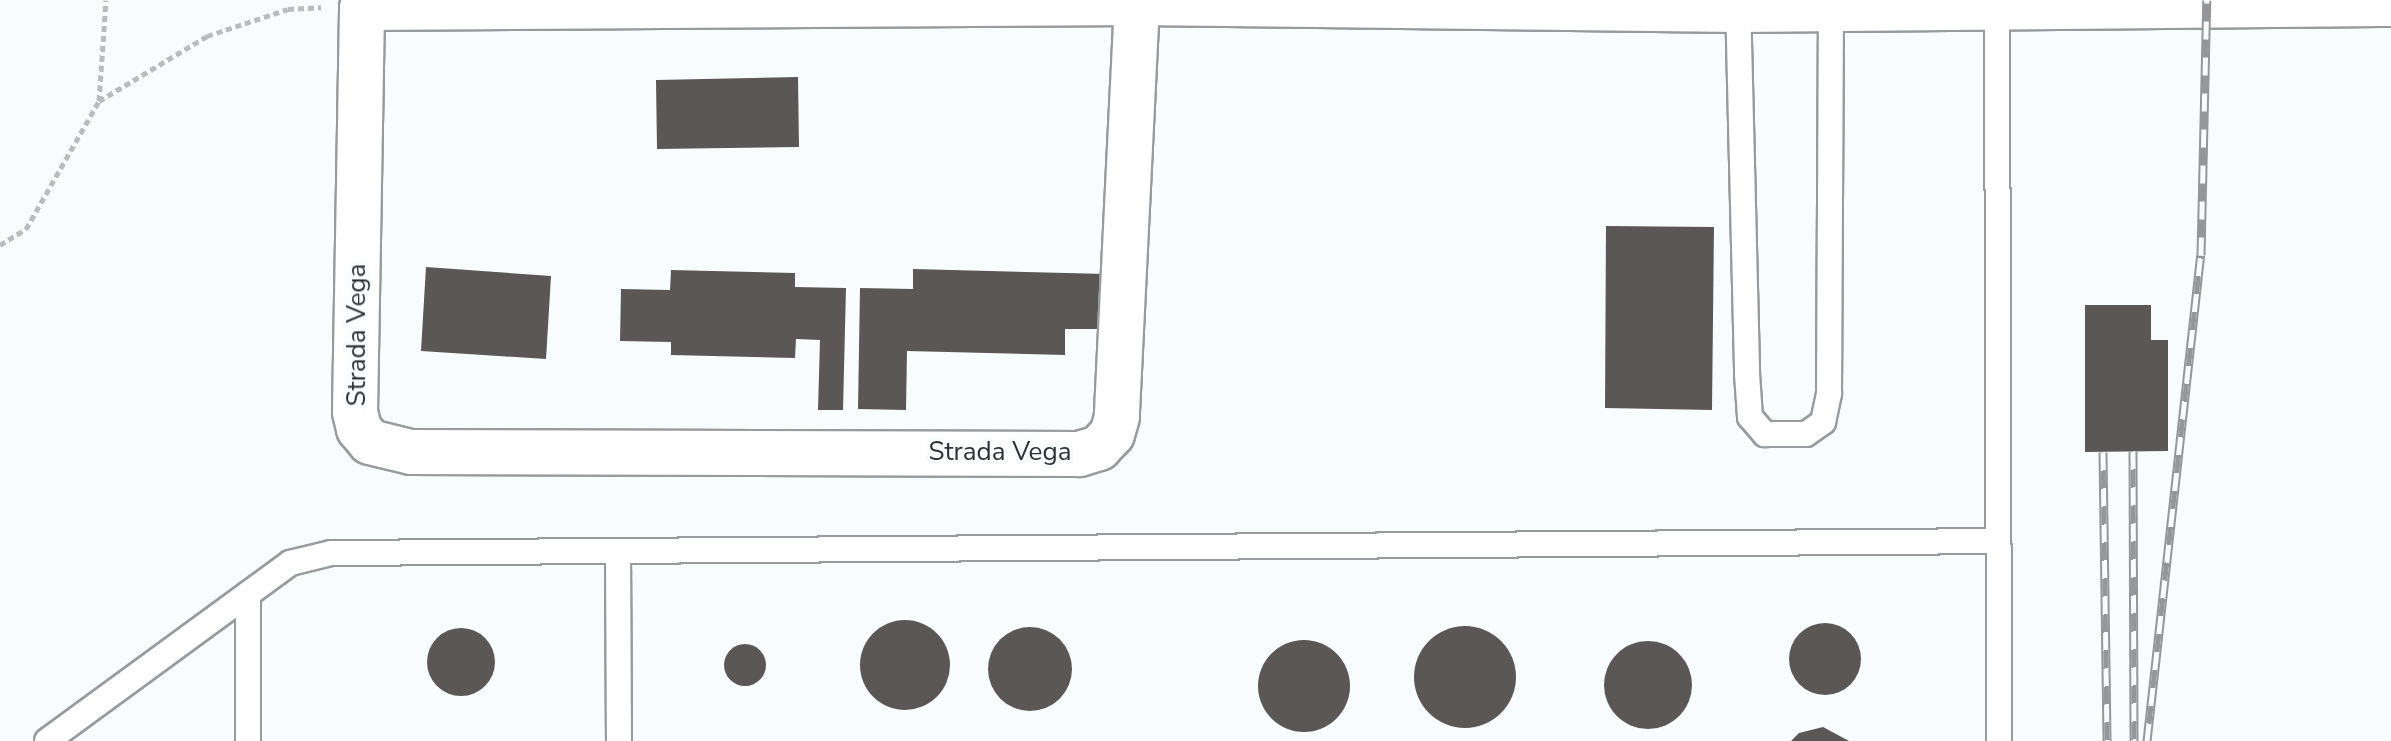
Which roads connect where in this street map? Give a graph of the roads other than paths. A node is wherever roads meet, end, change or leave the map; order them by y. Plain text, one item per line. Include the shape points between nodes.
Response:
1 (2174, 2) edge
2 (1137, 3) junction
3 (2391, 4) edge
4 (1738, 5) edge
5 (1997, 6) junction
6 (1831, 8) junction
7 (1998, 541) junction
8 (618, 551) junction
9 (248, 594) junction
10 (47, 741) edge
11 (248, 741) edge
12 (619, 741) edge
13 (1999, 741) edge

1 - 3 street
1 - 5 street
2 - 2 street, Strada Vega via 362,8 355,412 370,442 411,452 1079,454 1099,448 1112,434 1117,417
2 - 4 street
4 - 6 street
4 - 6 lane via 1750,417 1765,434 1806,434 1823,422 1829,393
5 - 6 street
5 - 7 lane
7 - 8 lane
7 - 13 lane
8 - 9 lane via 331,553 290,563
8 - 12 lane
9 - 10 lane
9 - 11 lane

